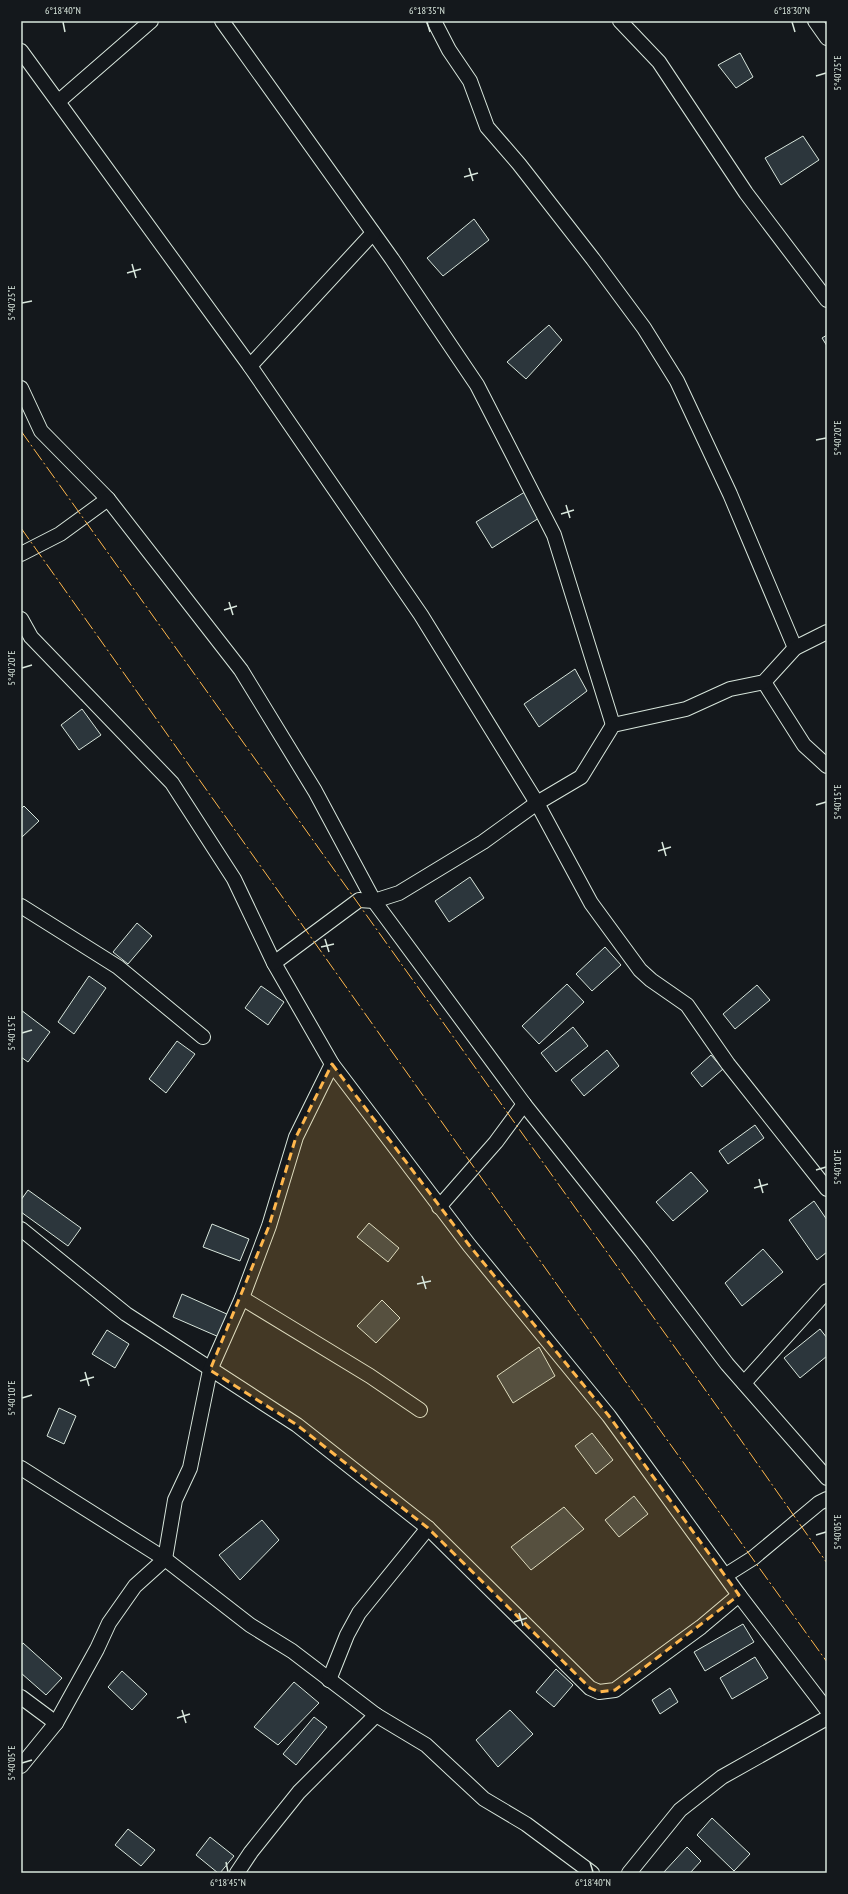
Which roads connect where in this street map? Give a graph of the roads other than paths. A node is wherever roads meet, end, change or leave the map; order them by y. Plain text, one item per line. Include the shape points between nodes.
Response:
1 (151, 21) edge
2 (222, 21) edge
3 (434, 21) edge
4 (620, 21) edge
5 (815, 21) edge
6 (827, 38) edge
7 (21, 52) edge
8 (58, 101) junction
9 (373, 233) junction
10 (827, 300) edge
11 (250, 366) junction
12 (21, 388) edge
13 (108, 499) junction
14 (21, 554) edge
15 (21, 620) edge
16 (827, 632) edge
17 (795, 648) junction
18 (764, 682) junction
19 (613, 725) junction
20 (827, 766) edge
21 (537, 803) junction
22 (374, 901) junction
23 (23, 911) edge
24 (274, 962) junction
25 (203, 1037) dead end
26 (332, 1064) junction
27 (524, 1104) junction
28 (827, 1189) edge
29 (440, 1206) junction
30 (21, 1229) edge
31 (827, 1291) edge
32 (242, 1298) junction
33 (210, 1370) junction
34 (744, 1383) junction
35 (420, 1410) dead end
36 (21, 1468) edge
37 (827, 1478) edge
38 (827, 1499) edge
39 (428, 1528) junction
40 (164, 1559) junction
41 (726, 1576) junction
42 (739, 1595) junction
43 (329, 1680) junction
44 (21, 1697) edge
45 (827, 1710) edge
46 (376, 1715) junction
47 (827, 1718) edge
48 (56, 1723) junction
49 (21, 1766) edge
50 (237, 1873) edge
51 (592, 1873) edge
52 (629, 1873) edge

1 - 8 street
2 - 9 street
3 - 17 street via 449,50 470,81 487,127 593,259 644,328 677,381 730,494
4 - 10 street via 659,62 746,193
5 - 6 street
7 - 8 street
8 - 11 street
9 - 11 street
9 - 19 street via 477,385 554,535
11 - 21 street via 421,616
12 - 13 street via 41,432
13 - 14 street via 60,534
13 - 22 street via 240,670 315,791
15 - 24 street via 31,637 172,783 234,879
16 - 17 street
17 - 18 street
18 - 19 street via 730,690 686,709
18 - 20 street via 804,745
19 - 21 street via 581,778
21 - 22 street via 483,842 399,893
21 - 28 street via 591,903 640,970 687,1006 728,1064
22 - 24 street via 359,900
22 - 27 street
23 - 25 street via 118,966
24 - 26 street
26 - 29 street
26 - 32 street via 296,1137 269,1226
27 - 29 street via 496,1142
27 - 34 street
29 - 41 street via 609,1416
30 - 33 street via 126,1314
31 - 34 street
32 - 33 street
32 - 35 street via 370,1376
33 - 39 street via 297,1425
33 - 40 street via 190,1468 175,1500
34 - 37 street
36 - 40 street
38 - 41 street via 753,1558
39 - 42 street via 590,1688 599,1692 615,1690 630,1680
39 - 43 street via 359,1613
40 - 43 street via 250,1625 292,1651
40 - 48 street via 135,1586 109,1623
41 - 42 street
42 - 45 street
43 - 46 street
44 - 48 street
46 - 50 street via 299,1792
46 - 51 street via 426,1745 484,1799 526,1824
47 - 52 street via 710,1786 680,1810
48 - 49 street

